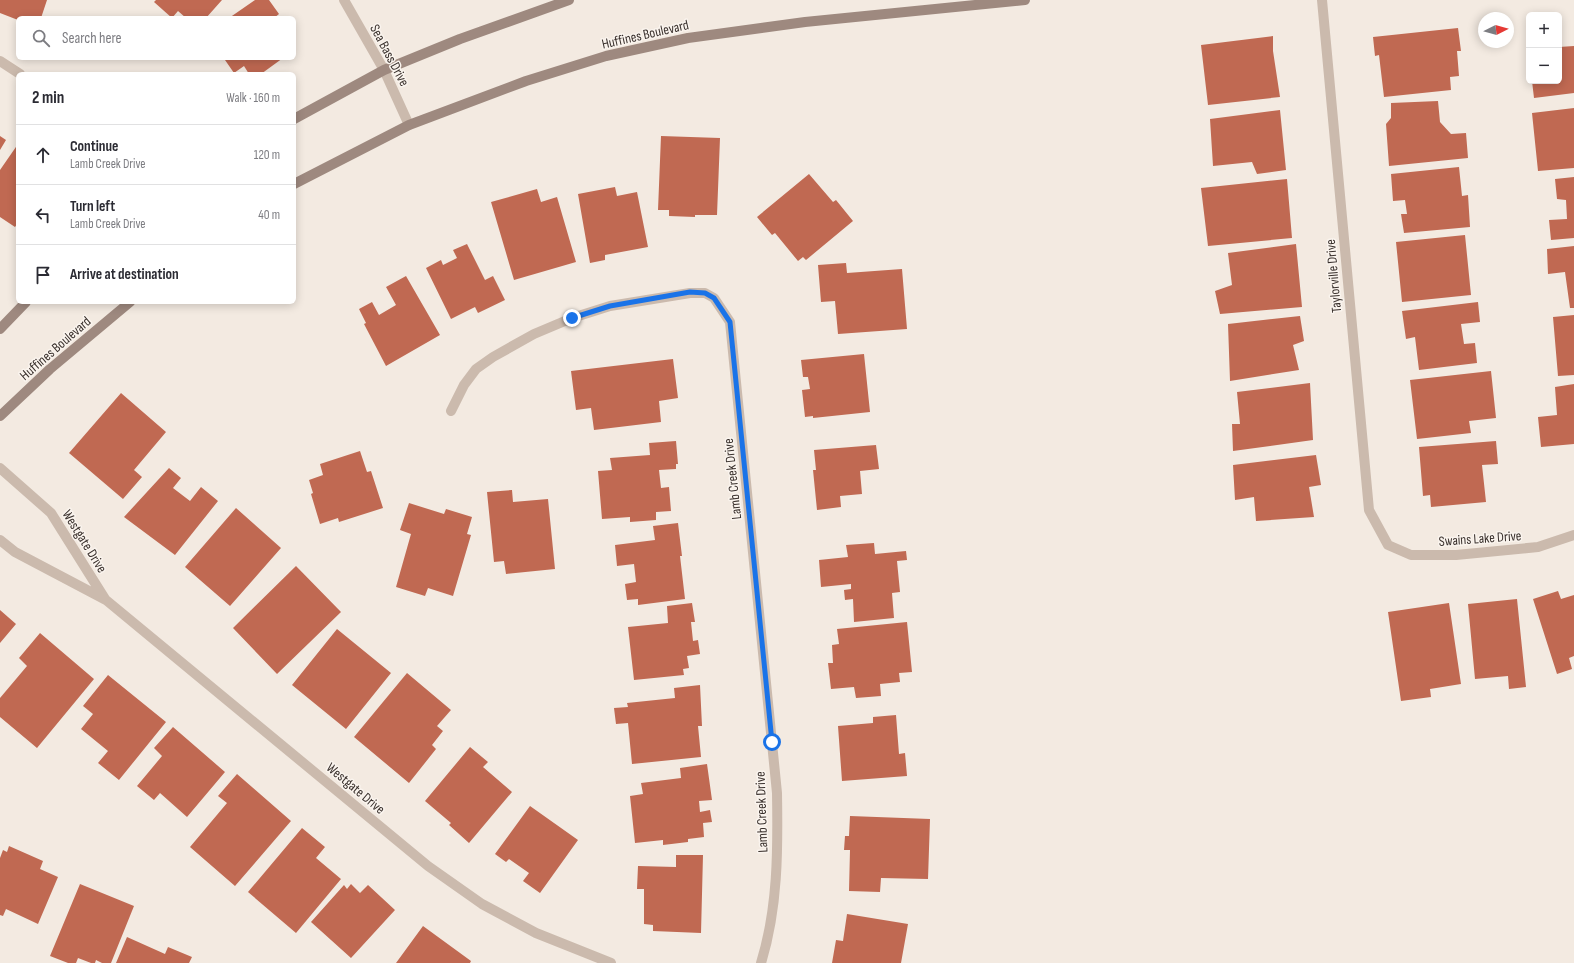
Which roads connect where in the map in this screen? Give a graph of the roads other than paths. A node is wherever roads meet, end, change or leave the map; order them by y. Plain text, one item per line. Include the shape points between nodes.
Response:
1 (344, 0) edge
2 (569, 0) edge
3 (1025, 0) edge
4 (1322, 0) edge
5 (0, 61) edge
6 (384, 70) junction
7 (17, 72) edge
8 (296, 118) edge
9 (409, 125) junction
10 (296, 183) edge
11 (24, 304) edge
12 (128, 304) edge
13 (0, 329) edge
14 (451, 410) dead end
15 (0, 416) edge
16 (0, 468) edge
17 (1574, 535) edge
18 (0, 540) edge
19 (1388, 545) joint
20 (106, 600) junction
21 (611, 963) edge
22 (762, 963) edge

1 - 6 street, Sea Bass Drive
2 - 6 main road via 460,39
3 - 9 main road, Huffines Boulevard via 805,22 688,38 598,59 526,81
4 - 19 street, Taylorville Drive via 1369,510
5 - 7 street
6 - 8 main road
6 - 9 street, Sea Bass Drive
9 - 10 main road, Huffines Boulevard
11 - 13 main road
12 - 15 main road, Huffines Boulevard via 50,369
14 - 22 street, Lamb Creek Drive via 476,369 493,357 534,334 610,306 690,292 705,293 714,298 730,322 777,793 778,846 773,909
16 - 20 street, Westgate Drive via 51,513
17 - 19 street, Swains Lake Drive via 1538,547 1456,555 1411,555
18 - 20 street, Westgate Drive via 16,552
20 - 21 street, Westgate Drive via 428,866 482,904 536,933

